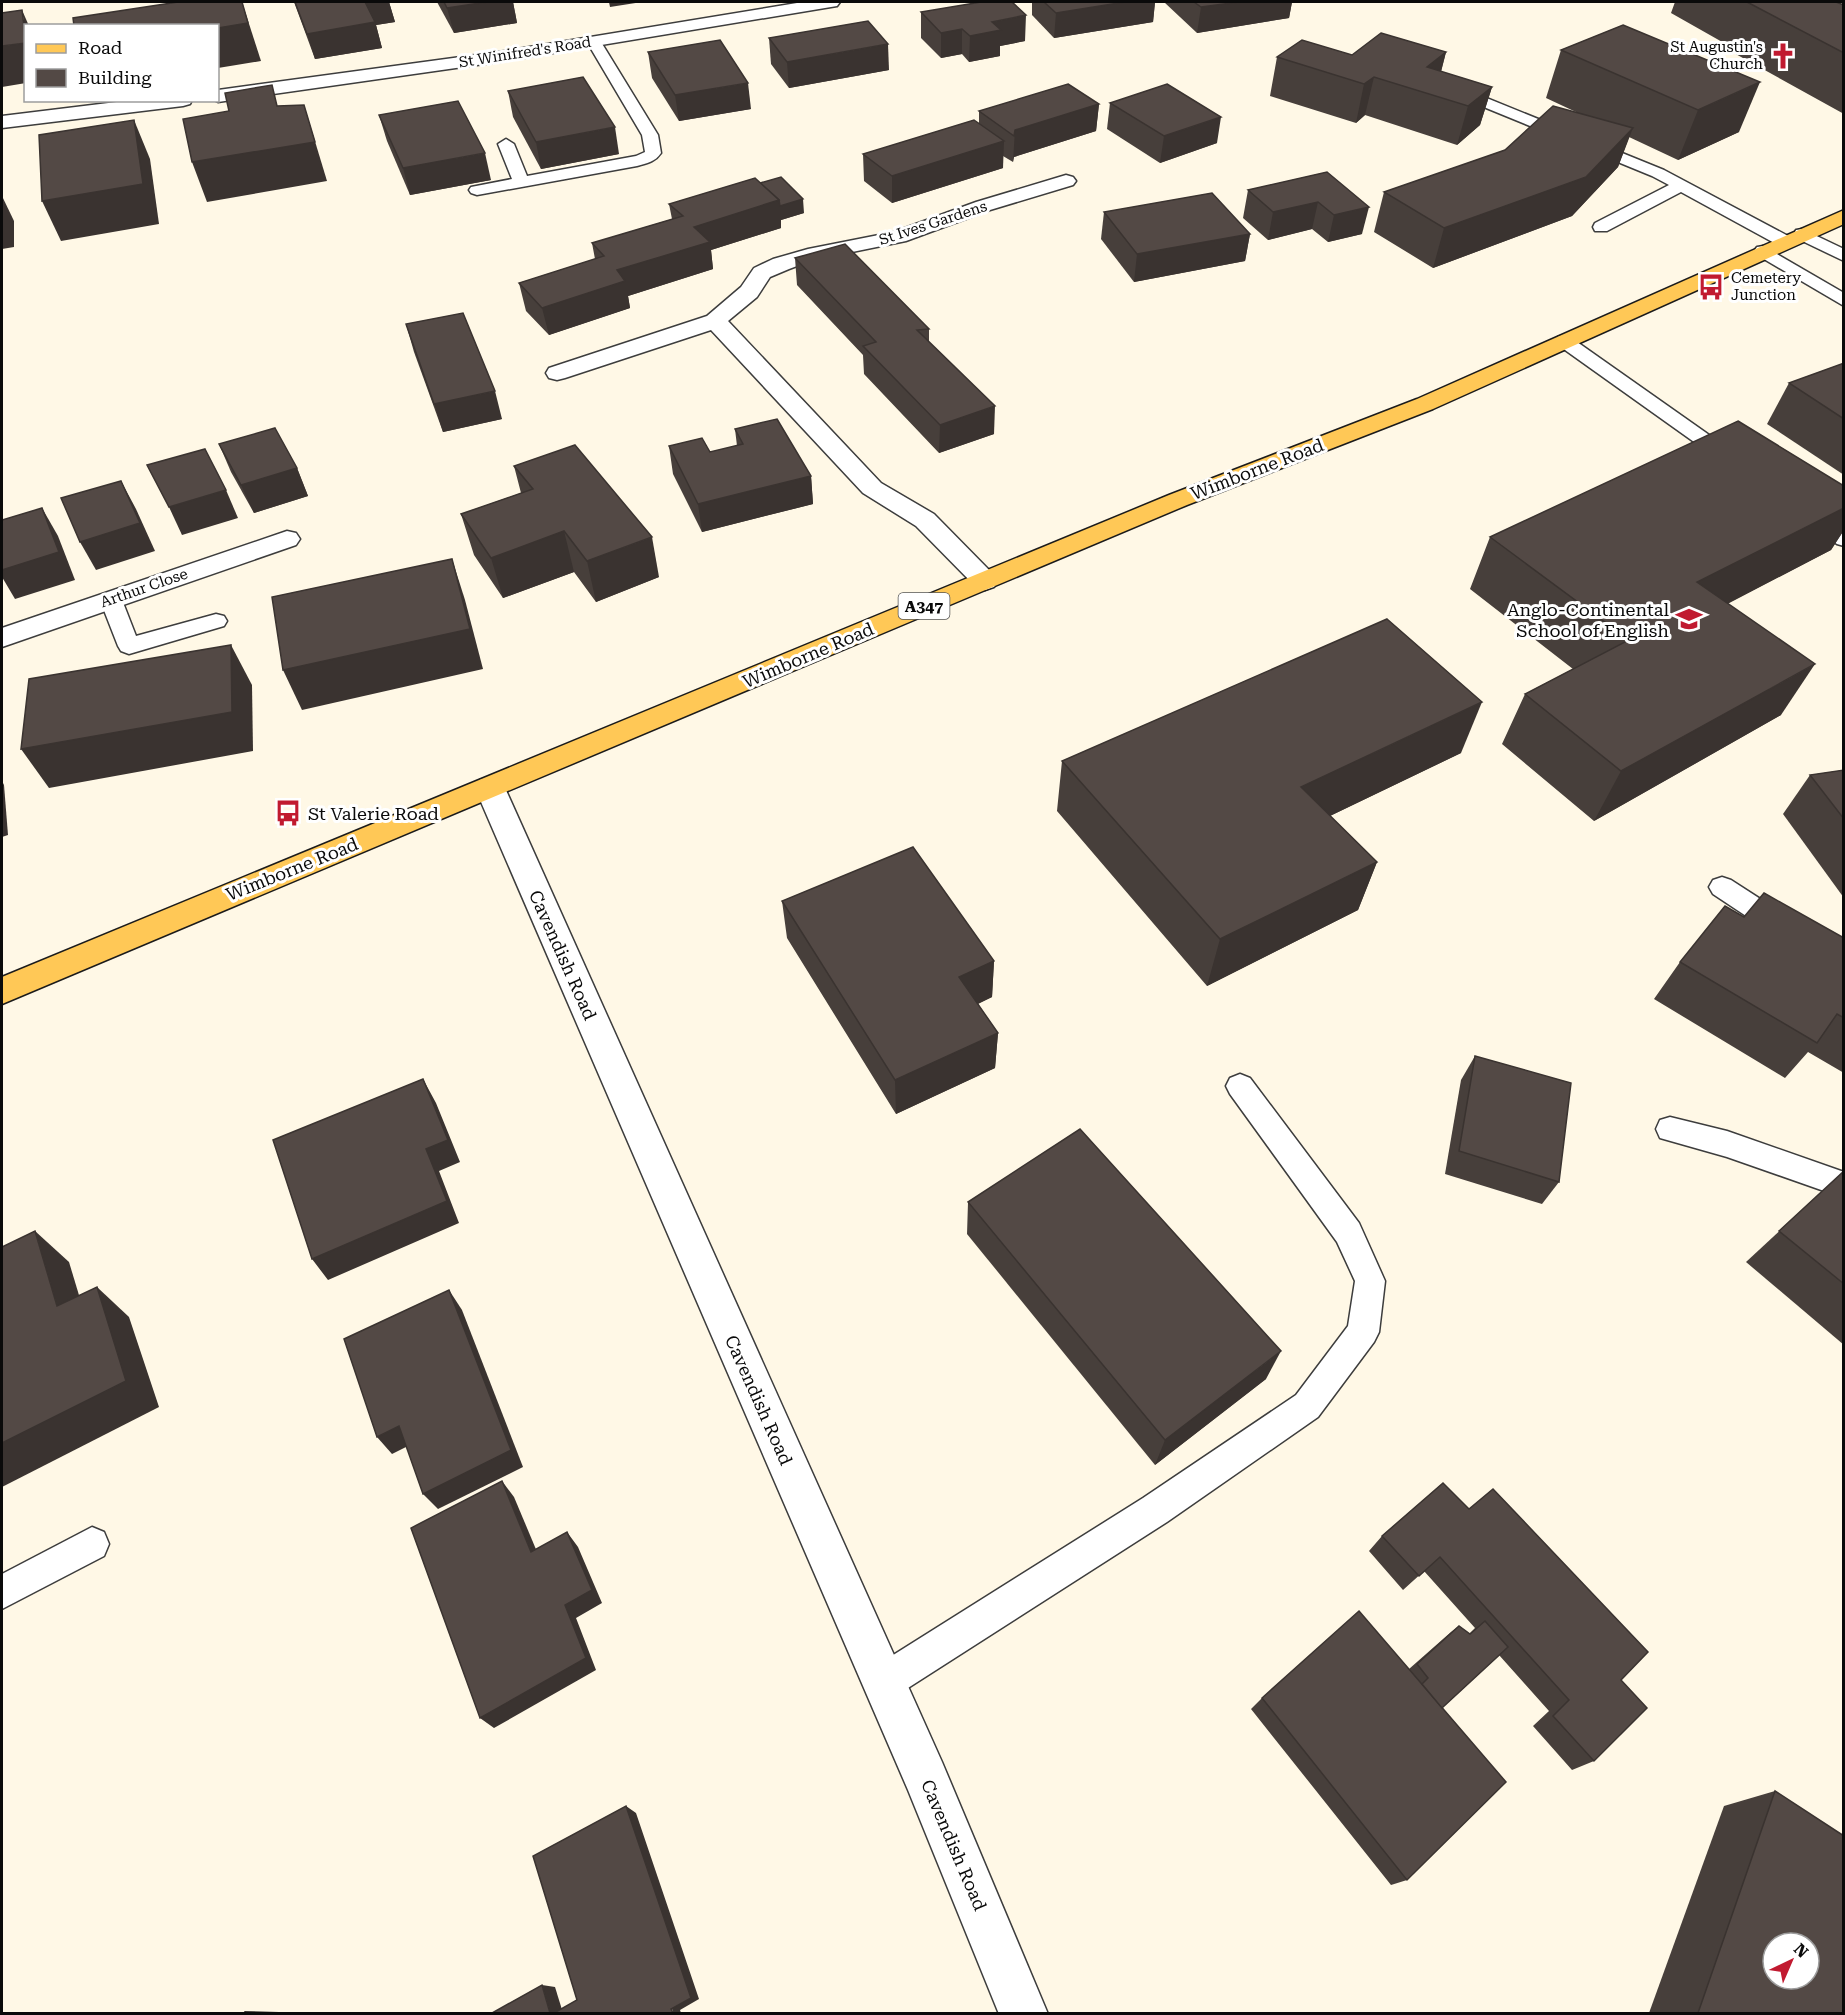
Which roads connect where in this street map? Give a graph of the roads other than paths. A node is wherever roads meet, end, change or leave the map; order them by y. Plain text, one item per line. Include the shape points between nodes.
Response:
1 (831, 2) edge
2 (594, 42) junction
3 (1442, 84) edge
4 (219, 96) edge
5 (167, 102) edge
6 (2, 122) edge
7 (506, 144) dead end
8 (521, 181) junction
9 (1065, 181) dead end
10 (1682, 185) junction
11 (477, 190) dead end
12 (1844, 216) edge
13 (1601, 227) dead end
14 (1783, 242) junction
15 (1844, 256) edge
16 (1844, 301) edge
17 (715, 321) junction
18 (1564, 341) junction
19 (557, 373) dead end
20 (1747, 471) edge
21 (1795, 505) edge
22 (287, 539) dead end
23 (1844, 539) edge
24 (985, 580) junction
25 (111, 600) junction
26 (216, 621) dead end
27 (2, 638) edge
28 (490, 788) junction
29 (1722, 887) dead end
30 (1844, 967) edge
31 (2, 991) edge
32 (1240, 1086) dead end
33 (1670, 1129) dead end
34 (1844, 1185) edge
35 (92, 1544) dead end
36 (2, 1592) edge
37 (884, 1682) junction
38 (1024, 2013) edge

1 - 2 street, St Winifred's Road
2 - 4 street, St Winifred's Road
2 - 8 lane via 650,135 653,153 637,161
3 - 10 lane
5 - 6 street
7 - 8 lane
8 - 11 lane
9 - 17 street, St Ives Gardens via 899,237 781,264 762,273 749,292
10 - 13 lane
10 - 14 lane
12 - 14 main road, Wimborne Road / A347
14 - 15 lane
14 - 16 lane
14 - 18 main road, Wimborne Road / A347
17 - 19 street, St Ives Gardens
17 - 24 street via 872,488 925,520
18 - 20 lane
18 - 24 main road, Wimborne Road / A347 via 1425,404
21 - 23 lane
22 - 25 street, Arthur Close
24 - 28 main road, Wimborne Road / A347
25 - 26 lane via 129,646
25 - 27 street, Arthur Close
28 - 31 main road, Wimborne Road / A347
28 - 37 street, Cavendish Road
29 - 30 lane
32 - 37 lane via 1348,1233 1370,1281 1363,1332 1307,1406 1155,1510
33 - 34 lane via 1727,1144
35 - 36 lane
37 - 38 street, Cavendish Road

